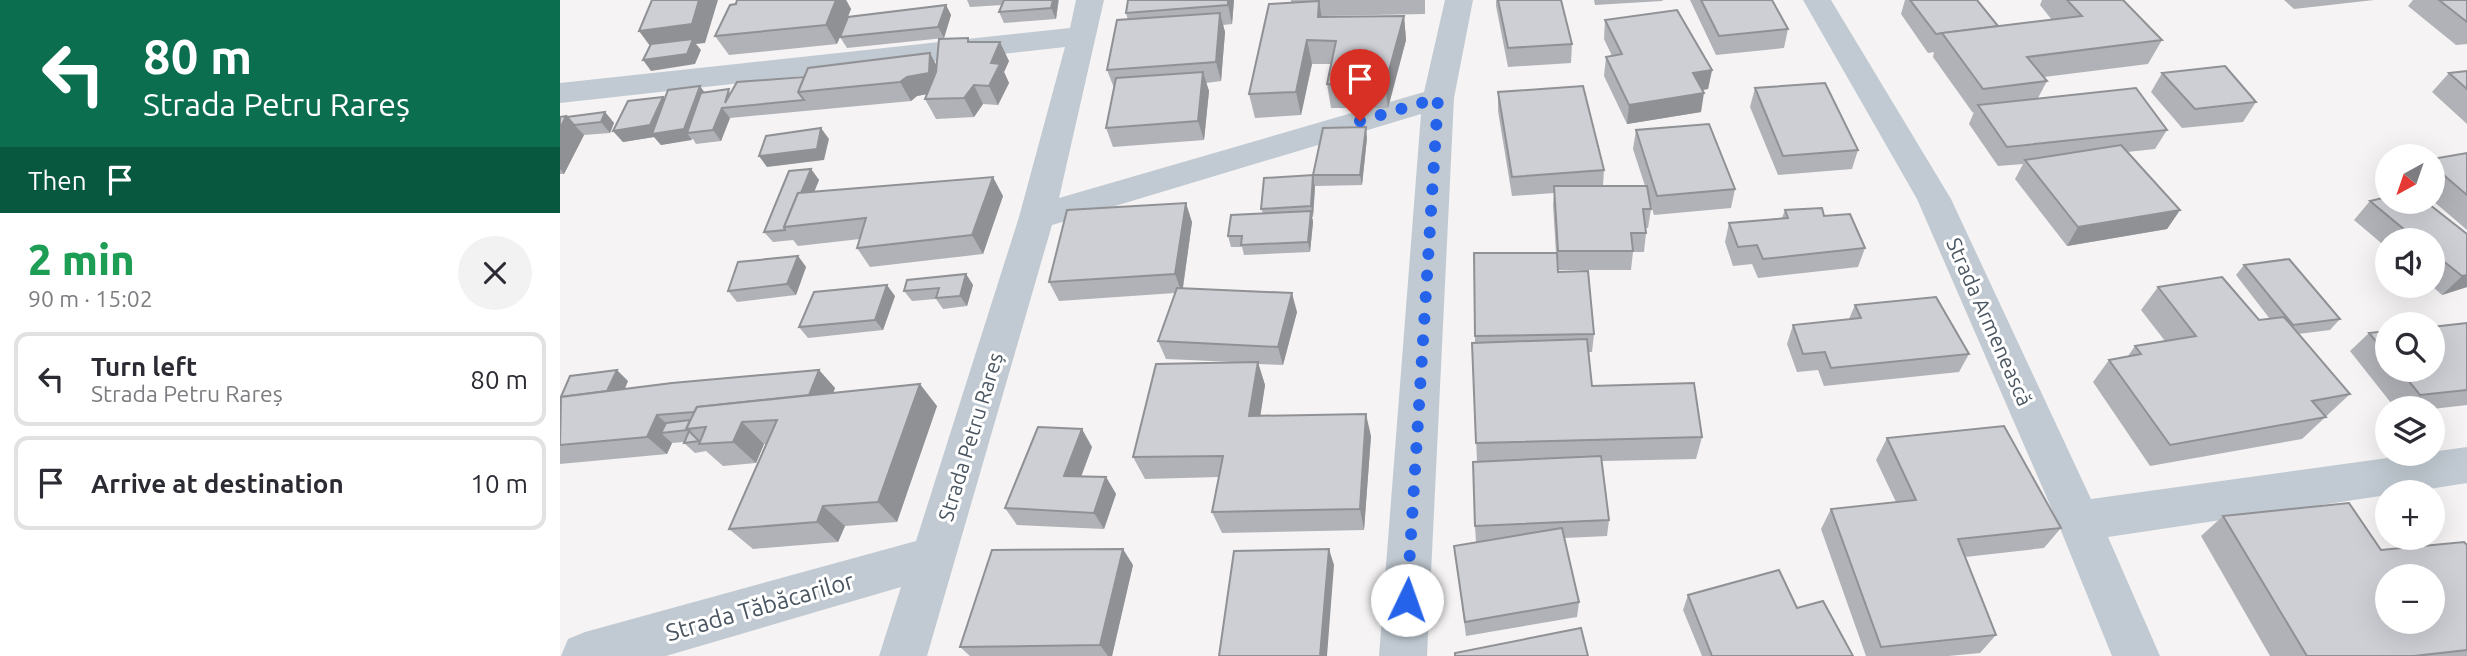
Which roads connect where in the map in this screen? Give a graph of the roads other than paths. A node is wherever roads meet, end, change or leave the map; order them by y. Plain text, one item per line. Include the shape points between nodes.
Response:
1 (1459, 0) edge
2 (1817, 0) edge
3 (1087, 18) edge
4 (560, 93) edge
5 (1438, 98) junction
6 (1037, 217) junction
7 (2467, 466) edge
8 (2079, 521) junction
9 (934, 557) junction
10 (585, 656) edge
11 (902, 656) edge
12 (1404, 656) edge
13 (2136, 656) edge

1 - 5 street
2 - 8 street, Strada Armenească via 1934,199
3 - 4 street
3 - 6 street, Strada Petru Rareș
5 - 6 street
5 - 12 street
6 - 9 street, Strada Petru Rareș
7 - 8 street
8 - 13 street, Strada Armenească
9 - 10 street, Strada Tăbăcarilor
9 - 11 street, Strada Petru Rareș

